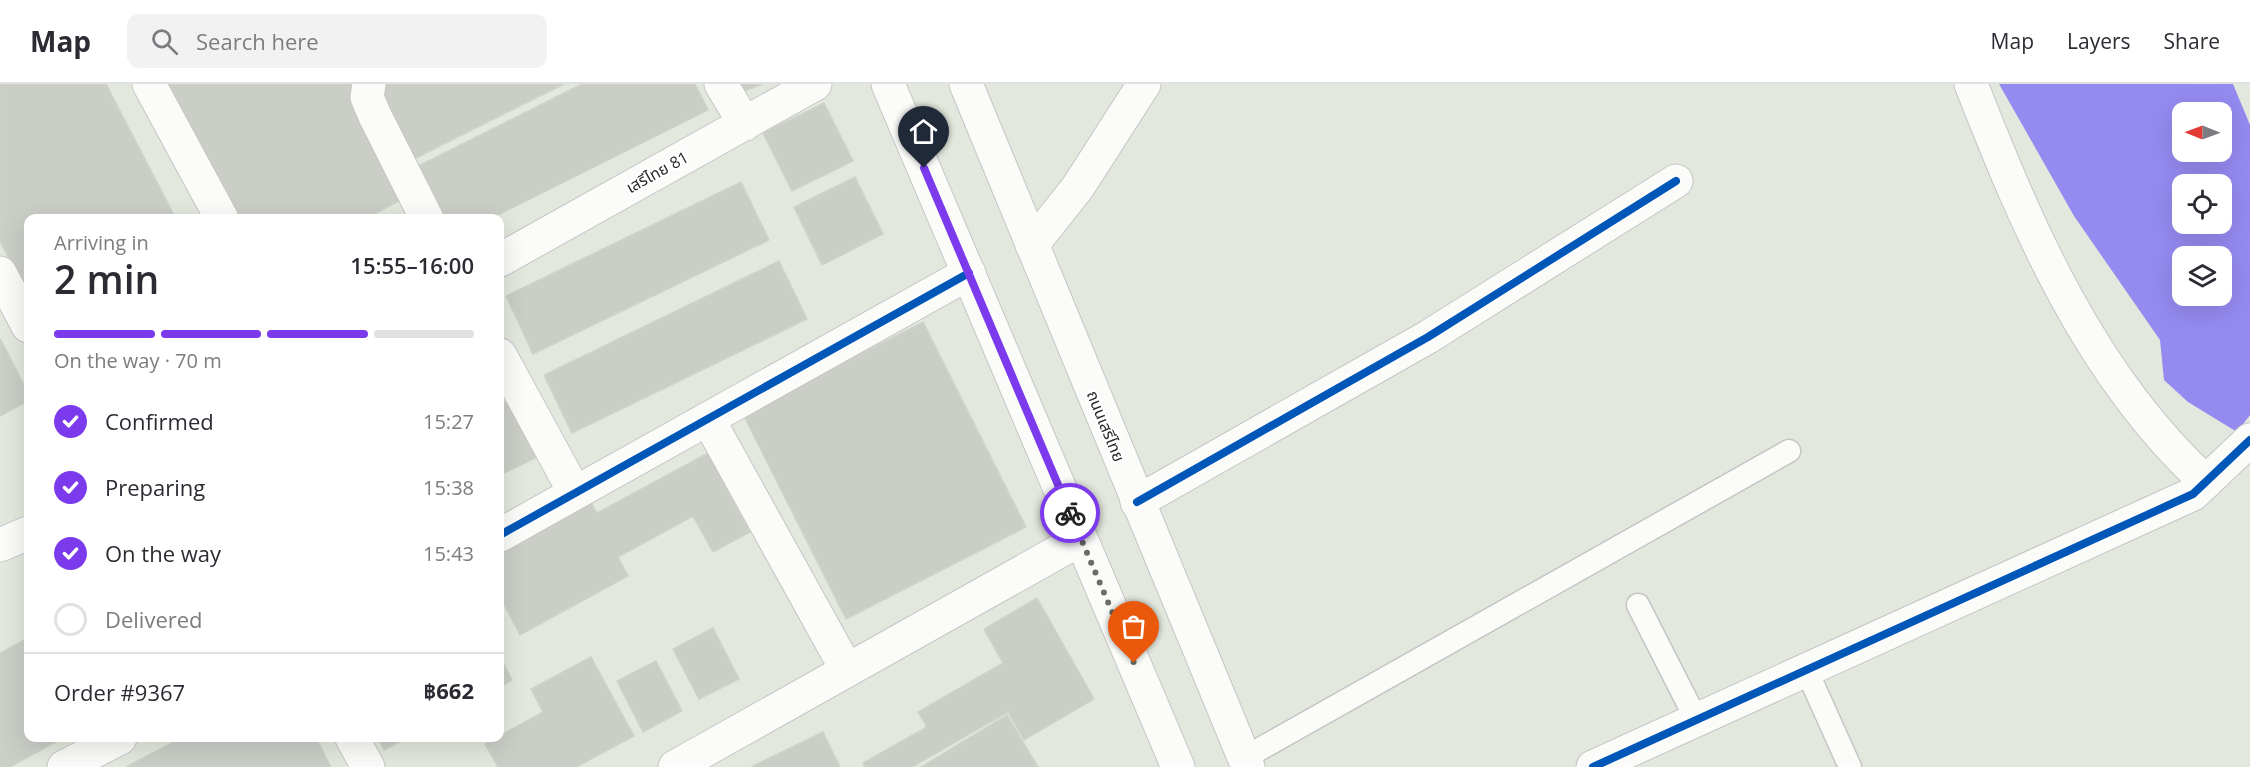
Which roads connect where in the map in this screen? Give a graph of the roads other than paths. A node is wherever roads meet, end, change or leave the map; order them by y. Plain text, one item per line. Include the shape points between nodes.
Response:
1 (149, 84) edge
2 (369, 84) edge
3 (722, 84) edge
4 (815, 84) edge
5 (888, 84) edge
6 (966, 84) edge
7 (1144, 84) edge
8 (1971, 84) edge
9 (745, 124) junction
10 (1676, 181) dead end
11 (219, 214) edge
12 (424, 214) edge
13 (1032, 245) junction
14 (504, 258) edge
15 (0, 273) edge
16 (969, 273) junction
17 (24, 318) edge
18 (504, 362) edge
19 (708, 419) junction
20 (2250, 440) edge
21 (1789, 451) dead end
22 (2210, 477) junction
23 (575, 494) junction
24 (1137, 502) junction
25 (504, 533) edge
26 (24, 535) edge
27 (1081, 538) junction
28 (0, 545) edge
29 (1638, 605) dead end
30 (1806, 669) junction
31 (847, 670) junction
32 (1696, 719) junction
33 (112, 742) edge
34 (354, 742) edge
35 (1246, 762) edge
36 (64, 767) edge
37 (368, 767) edge
38 (675, 767) edge
39 (1178, 767) edge
40 (1593, 767) edge
41 (1850, 767) edge

1 - 11 street
2 - 12 street via 367,96 375,116
3 - 9 street
4 - 9 street, เสรีไทย 81
5 - 16 street
6 - 13 street, ถนนเสรีไทย
7 - 13 street via 1078,187
8 - 22 street via 2016,200 2093,345 2141,414 2176,455
9 - 14 street, เสรีไทย 81
10 - 24 street via 1428,337
13 - 24 street, ถนนเสรีไทย
15 - 17 street
16 - 19 street
16 - 27 street
18 - 23 street
19 - 23 street
19 - 31 street
20 - 22 street
21 - 35 lane
22 - 30 street via 2193,494
23 - 25 street
24 - 35 street, ถนนเสรีไทย
26 - 28 street
27 - 31 street
27 - 39 street
29 - 32 lane
30 - 32 street
30 - 41 lane
31 - 38 street
32 - 40 street
33 - 36 street
34 - 37 street

